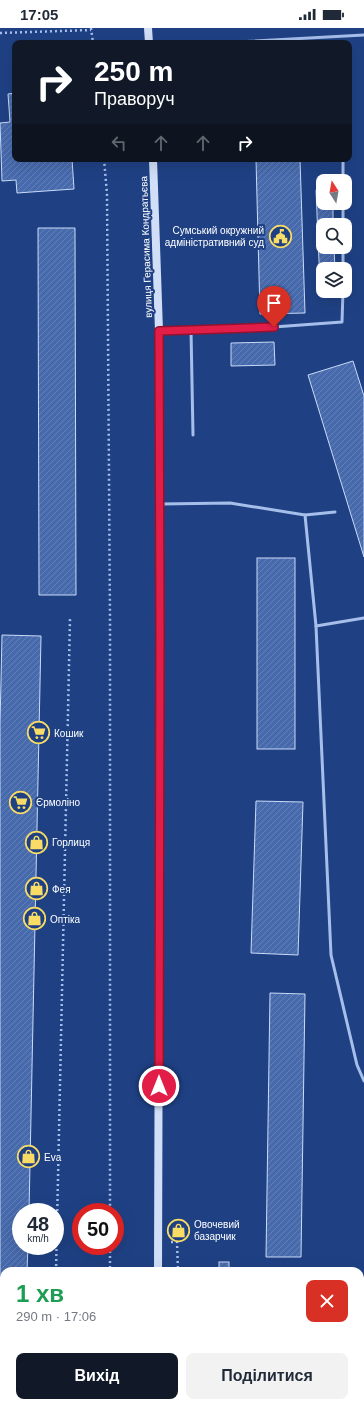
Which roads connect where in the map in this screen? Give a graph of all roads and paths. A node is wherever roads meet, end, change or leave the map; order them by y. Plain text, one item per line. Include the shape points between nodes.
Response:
1 (148, 28) edge
2 (91, 29) edge
3 (0, 33) edge
4 (364, 35) edge
5 (93, 40) edge
6 (149, 40) edge
7 (272, 40) edge
8 (104, 162) edge
9 (152, 162) edge
10 (343, 162) edge
11 (343, 174) edge
12 (343, 298) edge
13 (191, 330) junction
14 (159, 331) junction
15 (193, 434) dead end
16 (160, 504) junction
17 (336, 512) dead end
18 (305, 515) junction
19 (70, 618) dead end
20 (364, 618) edge
21 (316, 626) junction
22 (364, 1081) edge
23 (110, 1203) edge
24 (110, 1255) edge
25 (56, 1267) edge
26 (110, 1267) edge
27 (158, 1267) edge

1 - 6 main road
2 - 3 path
2 - 5 path
4 - 7 lane
8 - 23 path via 107,210 110,611
9 - 14 main road, вулиця Герасима Кондратьєва
10 - 11 lane
12 - 13 lane via 342,322
13 - 14 lane
13 - 15 lane
14 - 16 main road, вулиця Герасима Кондратьєва
16 - 18 lane via 230,503
16 - 27 main road, вулиця Герасима Кондратьєва
17 - 18 lane
18 - 21 lane
19 - 25 path
20 - 21 lane
21 - 22 lane via 331,955 357,1065
24 - 26 path

